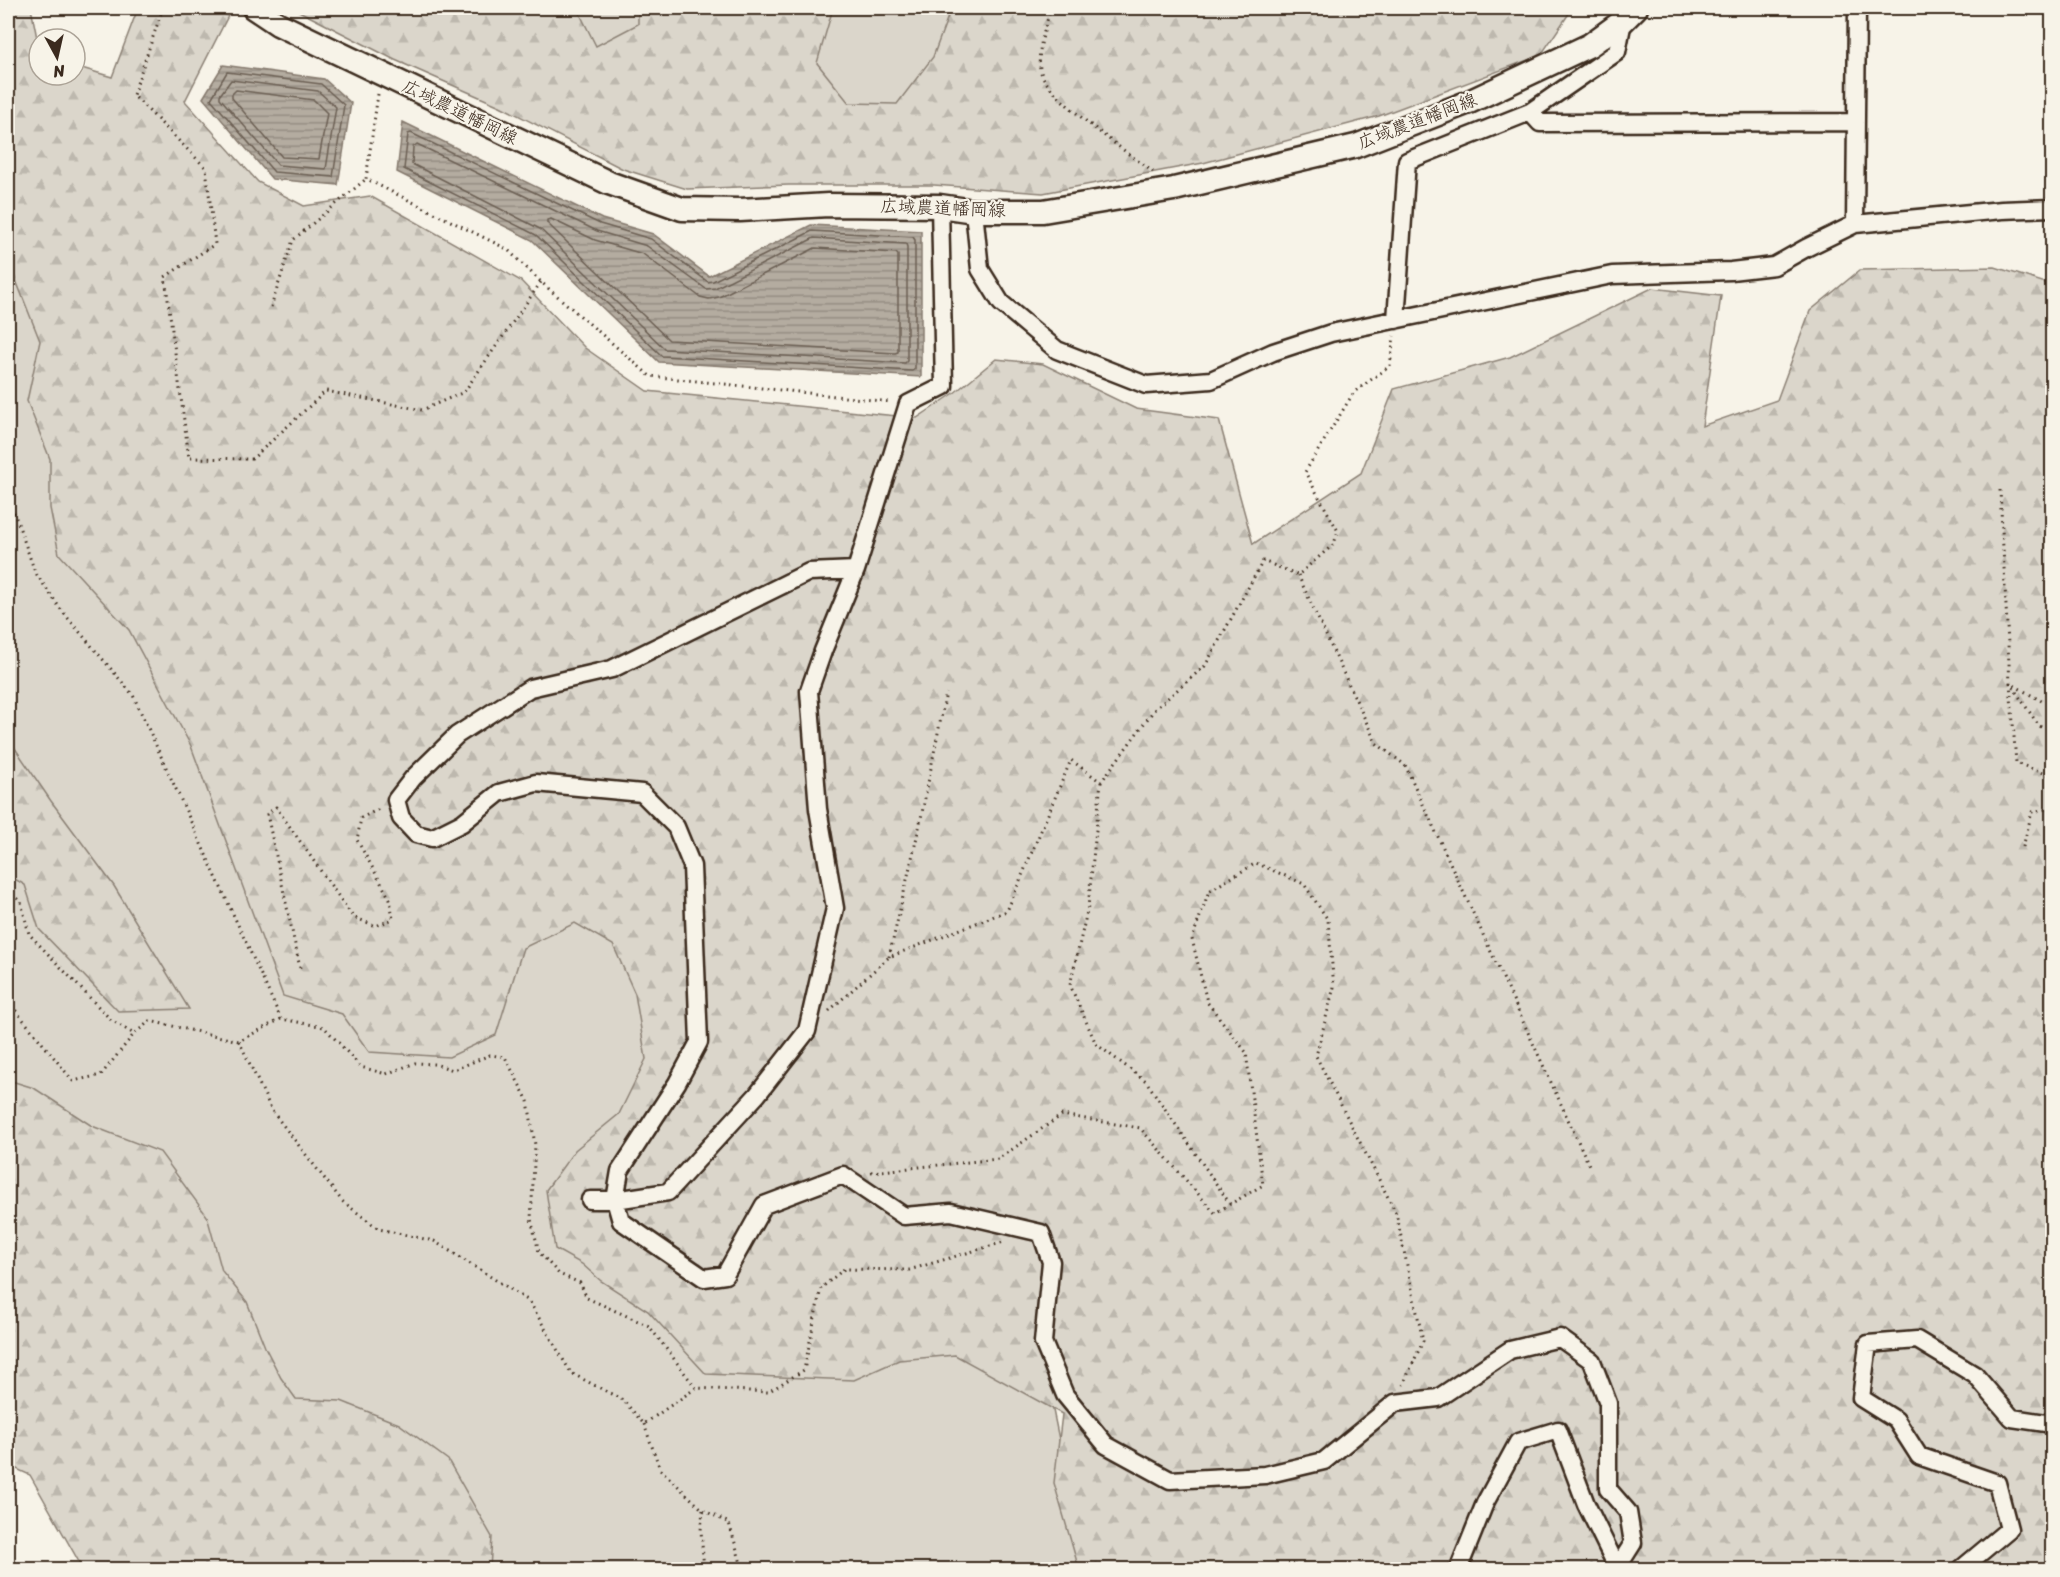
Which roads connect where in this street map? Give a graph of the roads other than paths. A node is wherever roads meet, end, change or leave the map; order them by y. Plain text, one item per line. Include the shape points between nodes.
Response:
1 (254, 8) edge
2 (1857, 8) edge
3 (1630, 14) edge
4 (1530, 112) junction
5 (1855, 122) junction
6 (940, 206) junction
7 (2052, 208) edge
8 (974, 211) junction
9 (1855, 224) junction
10 (1396, 320) junction
11 (856, 570) junction
12 (590, 1200) dead end
13 (615, 1200) junction
14 (2052, 1424) edge
15 (1616, 1568) edge
16 (1458, 1569) edge
17 (1960, 1569) edge

1 - 6 street, 広域農道幡岡線 via 278,24 609,183 682,209
2 - 5 street
3 - 4 street via 1617,52
3 - 8 street, 広域農道幡岡線 via 1580,50 1469,102 1356,146 1174,189 1043,212
4 - 5 street via 1540,123
4 - 10 street via 1407,161
5 - 9 street
6 - 8 street, 広域農道幡岡線
6 - 11 street via 944,386 908,404
7 - 9 street
8 - 10 street via 980,269 1001,303 1057,350 1146,385 1211,380 1274,352 1331,333
9 - 10 street via 1774,266 1612,275
11 - 13 street via 809,691 818,809 835,908 807,1031 757,1095 668,1191
11 - 13 street via 809,572 612,669 530,688 457,735 396,800 401,818 416,834 432,838 462,823 500,793 536,783 642,793 676,827 692,866 699,1042 620,1171
12 - 13 street
13 - 15 street via 621,1221 704,1278 725,1275 764,1205 843,1175 904,1216 951,1212 1041,1233 1051,1262 1043,1342 1065,1395 1106,1445 1170,1480 1265,1475 1324,1461 1395,1403 1438,1398 1510,1350 1560,1338 1592,1361 1608,1403 1608,1489 1628,1512 1633,1543
14 - 17 street via 2012,1418 1975,1375 1917,1340 1868,1344 1862,1398 1896,1420 1919,1456 1997,1483 2009,1529
15 - 16 street via 1558,1430 1518,1442 1485,1503

